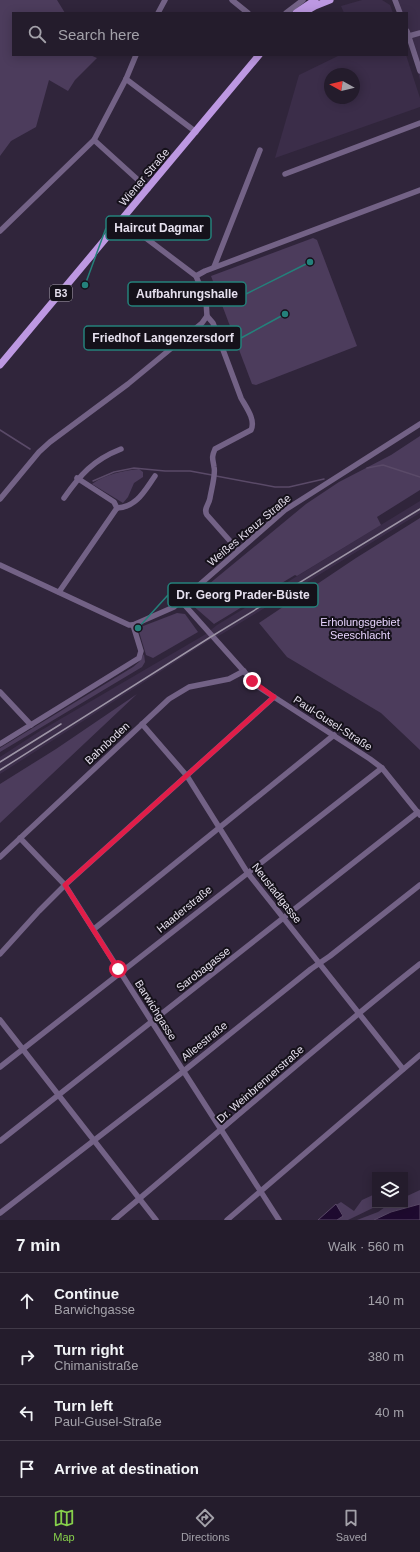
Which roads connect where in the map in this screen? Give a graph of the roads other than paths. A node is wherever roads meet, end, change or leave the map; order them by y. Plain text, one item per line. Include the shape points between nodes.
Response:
1 (165, 0) edge
2 (232, 0) edge
3 (303, 0) edge
4 (315, 0) edge
5 (330, 0) edge
6 (396, 0) edge
7 (159, 12) edge
8 (247, 12) edge
9 (287, 12) edge
10 (297, 12) edge
11 (305, 12) edge
12 (400, 12) edge
13 (408, 33) edge
14 (420, 33) edge
15 (136, 56) edge
16 (258, 56) edge
17 (420, 71) edge
18 (126, 79) junction
19 (420, 123) edge
20 (196, 132) junction
21 (94, 140) junction
22 (260, 150) dead end
23 (285, 174) dead end
24 (148, 189) junction
25 (420, 190) edge
26 (122, 220) junction
27 (0, 231) edge
28 (214, 267) junction
29 (196, 276) junction
30 (207, 316) junction
31 (0, 365) edge
32 (420, 424) edge
33 (209, 447) dead end
34 (121, 449) dead end
35 (215, 449) junction
36 (155, 476) dead end
37 (77, 478) junction
38 (64, 498) dead end
39 (0, 499) edge
40 (117, 508) junction
41 (238, 550) junction
42 (0, 565) edge
43 (59, 592) junction
44 (182, 601) junction
45 (133, 625) junction
46 (244, 671) junction
47 (0, 692) edge
48 (274, 697) junction
49 (142, 724) junction
50 (30, 725) junction
51 (334, 734) junction
52 (0, 744) edge
53 (382, 768) junction
54 (187, 776) junction
55 (419, 814) edge
56 (219, 829) junction
57 (20, 838) junction
58 (0, 857) edge
59 (247, 872) junction
60 (65, 885) junction
61 (420, 885) edge
62 (284, 918) junction
63 (94, 929) junction
64 (0, 954) edge
65 (320, 963) junction
66 (420, 964) edge
67 (121, 973) junction
68 (358, 1013) junction
69 (0, 1020) edge
70 (152, 1022) junction
71 (23, 1049) junction
72 (420, 1055) edge
73 (0, 1067) edge
74 (403, 1069) junction
75 (183, 1071) junction
76 (59, 1095) junction
77 (222, 1130) junction
78 (0, 1141) edge
79 (93, 1141) junction
80 (260, 1192) junction
81 (139, 1199) junction
82 (0, 1213) edge
83 (114, 1220) edge
84 (156, 1220) edge
85 (227, 1220) edge
86 (279, 1220) edge

1 - 7 street
2 - 8 street
3 - 9 street
4 - 10 main road
5 - 11 main road
6 - 12 street
13 - 14 street
13 - 17 street
15 - 18 street
16 - 20 main road, Wiener Straße / B3
18 - 20 street
18 - 21 street
19 - 23 street
20 - 24 main road, Wiener Straße / B3
21 - 24 street
21 - 27 street
22 - 28 street
24 - 26 main road, Wiener Straße / B3
25 - 28 street
26 - 29 street
26 - 31 main road, Wiener Straße / B3
28 - 29 street
29 - 30 street via 206,301
30 - 35 street via 213,323 253,424 250,430
30 - 39 street via 145,370 43,448
32 - 41 street, Weißes Kreuz Straße via 285,510
33 - 35 street
34 - 37 street
35 - 41 street via 212,459 213,476 205,512
36 - 40 street via 134,503
37 - 38 street
37 - 40 street via 114,502
40 - 43 street
41 - 44 street, Weißes Kreuz Straße
42 - 43 street
43 - 45 street via 128,625
44 - 45 street, Weißes Kreuz Straße
44 - 46 street, Paul-Gusel-Straße
45 - 50 street via 141,650 139,658
46 - 48 street, Paul-Gusel-Straße via 257,686
46 - 49 street, Bahnboden via 229,679 198,684 182,690
47 - 50 street
48 - 51 street, Paul-Gusel-Straße
48 - 54 street
49 - 54 street, Neustadlgasse
49 - 57 street, Bahnboden
50 - 52 street
51 - 53 street, Paul-Gusel-Straße
51 - 56 street
53 - 55 street, Paul-Gusel-Straße
53 - 59 street, Haaderstraße
54 - 56 street, Neustadlgasse
54 - 60 street
55 - 62 street, Sarobagasse
56 - 59 street, Neustadlgasse
56 - 63 street
57 - 58 street, Bahnboden
57 - 60 street, Barwichgasse
59 - 62 street, Neustadlgasse
59 - 67 street, Haaderstraße
60 - 63 street, Barwichgasse
60 - 64 street
61 - 65 street, Alleestraße
62 - 65 street, Neustadlgasse
62 - 70 street, Sarobagasse
63 - 67 street, Barwichgasse
65 - 68 street, Neustadlgasse
65 - 75 street, Alleestraße
66 - 68 street, Dr. Weinbrennerstraße
67 - 70 street, Barwichgasse
67 - 71 street, Haaderstraße
68 - 74 street, Neustadlgasse
68 - 77 street, Dr. Weinbrennerstraße
69 - 71 street
70 - 75 street, Barwichgasse
70 - 76 street, Sarobagasse
71 - 73 street, Haaderstraße
71 - 76 street
72 - 74 street
74 - 80 street
75 - 77 street, Barwichgasse
75 - 79 street, Alleestraße
76 - 78 street, Sarobagasse
76 - 79 street
77 - 80 street, Barwichgasse
77 - 81 street, Dr. Weinbrennerstraße
79 - 81 street
79 - 82 street, Alleestraße
80 - 85 street
80 - 86 street, Barwichgasse
81 - 83 street, Dr. Weinbrennerstraße
81 - 84 street

